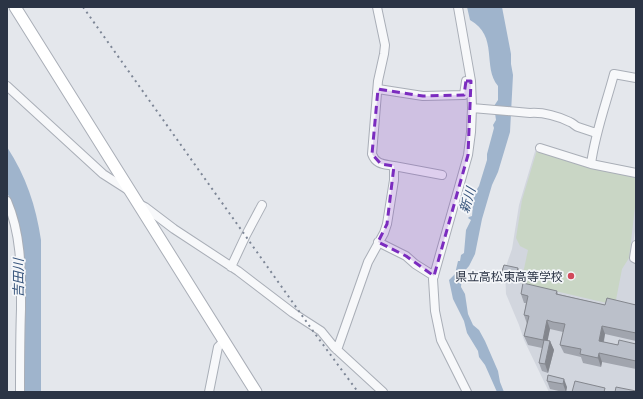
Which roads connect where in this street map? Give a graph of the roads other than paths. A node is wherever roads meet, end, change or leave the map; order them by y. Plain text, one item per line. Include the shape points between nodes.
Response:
1 (15, 7) edge
2 (377, 7) edge
3 (458, 7) edge
4 (636, 77) edge
5 (471, 81) junction
6 (7, 86) edge
7 (378, 89) junction
8 (472, 108) junction
9 (596, 133) junction
10 (540, 148) dead end
11 (591, 164) junction
12 (394, 166) junction
13 (636, 173) edge
14 (442, 175) dead end
15 (129, 191) junction
16 (7, 201) edge
17 (138, 204) junction
18 (262, 205) dead end
19 (378, 242) junction
20 (636, 245) edge
21 (636, 259) edge
22 (231, 267) junction
23 (434, 276) junction
24 (224, 341) junction
25 (337, 350) junction
26 (20, 392) edge
27 (209, 392) edge
28 (256, 392) edge
29 (383, 392) edge
30 (467, 392) edge

1 - 15 street
2 - 7 street via 384,45
3 - 5 street
4 - 9 street via 614,74
5 - 7 street via 466,81 464,95 423,96
5 - 8 street
6 - 15 street via 103,174
7 - 12 street via 372,154 381,164
8 - 9 street via 538,112 559,117
8 - 23 street via 468,155
9 - 11 street
10 - 11 street
11 - 13 street
12 - 14 street
12 - 19 street via 387,224
15 - 17 street
16 - 26 street via 17,231 21,258
17 - 22 street
17 - 24 street
18 - 22 street
19 - 23 street via 406,256
19 - 25 street via 368,262
20 - 21 street
22 - 25 street via 320,331
23 - 30 street via 435,311 441,340
24 - 27 street via 218,347
24 - 28 street
25 - 29 street

